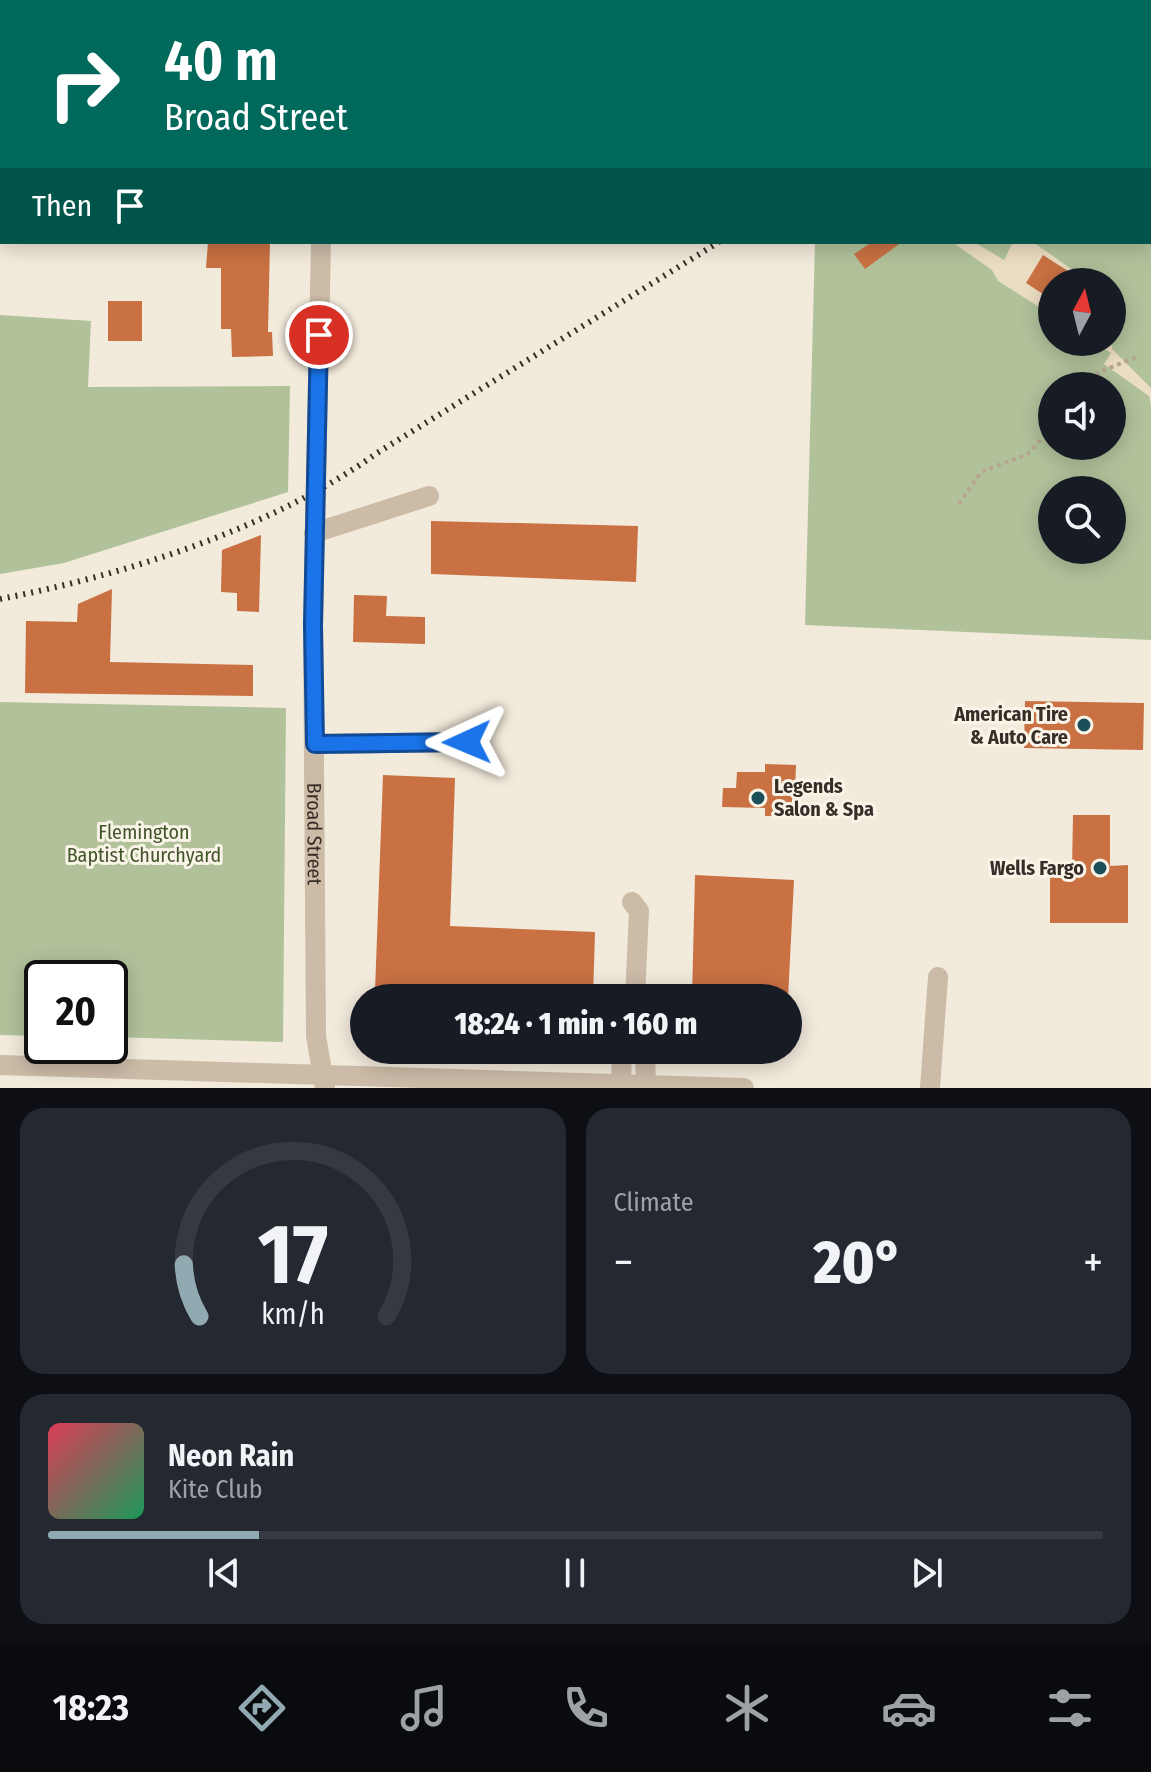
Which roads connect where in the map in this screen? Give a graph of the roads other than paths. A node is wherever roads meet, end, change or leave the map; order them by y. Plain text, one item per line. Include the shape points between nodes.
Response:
1 (321, 244) edge
2 (429, 496) dead end
3 (314, 533) junction
4 (467, 742) dead end
5 (315, 744) junction
6 (632, 902) dead end
7 (938, 977) dead end
8 (636, 984) edge
9 (622, 1064) edge
10 (645, 1064) edge
11 (0, 1065) edge
12 (231, 1080) edge
13 (326, 1081) edge
14 (621, 1084) junction
15 (646, 1085) junction
16 (744, 1088) edge
17 (930, 1088) edge

1 - 3 street, Broad Street
2 - 3 street
3 - 5 street, Broad Street
4 - 5 street
5 - 13 street, Broad Street via 316,1036
6 - 8 street via 639,911
7 - 17 street
9 - 14 street
10 - 15 street
11 - 12 street
12 - 13 street
13 - 14 street
14 - 15 street
15 - 16 street

